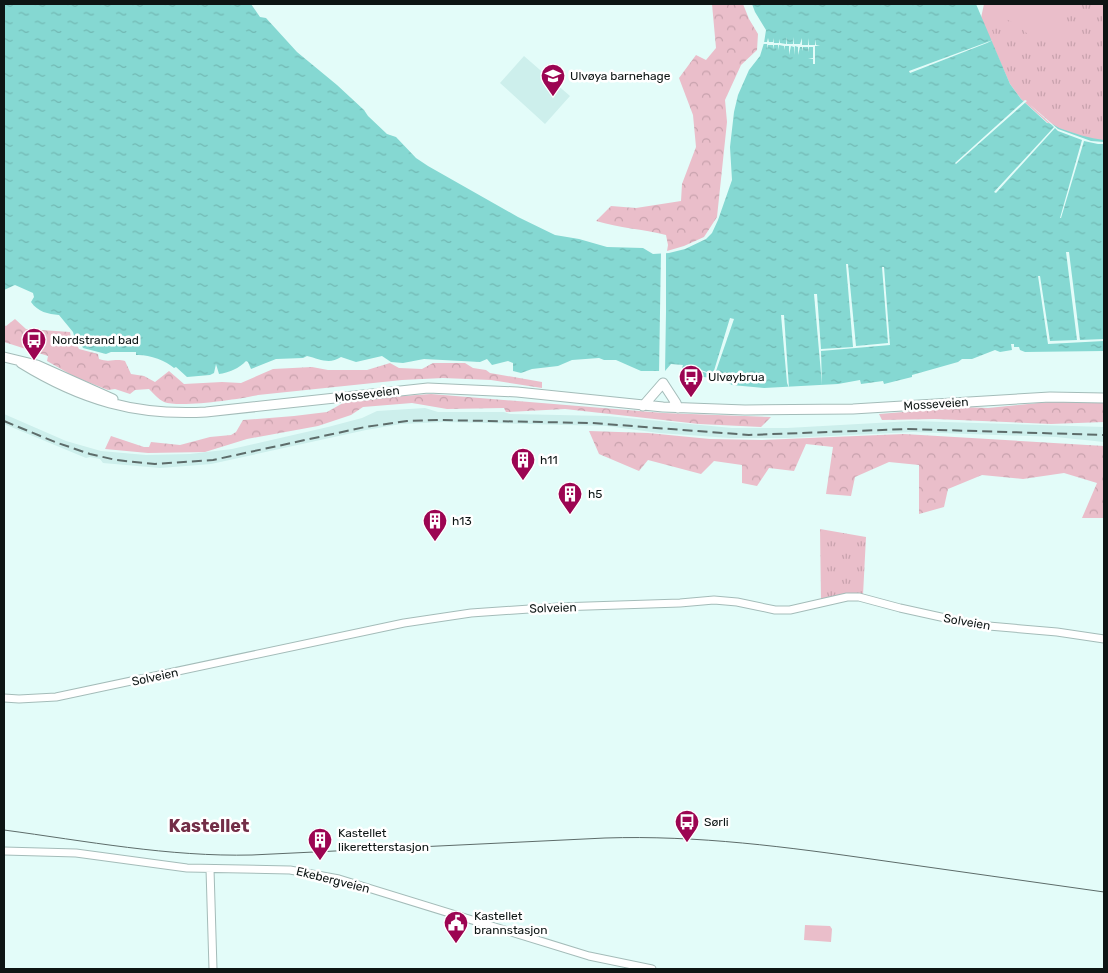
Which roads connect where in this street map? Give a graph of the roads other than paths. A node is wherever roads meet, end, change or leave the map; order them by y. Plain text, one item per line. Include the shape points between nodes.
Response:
1 (4, 357) edge
2 (1104, 398) edge
3 (645, 403) junction
4 (677, 405) junction
5 (1104, 639) edge
6 (4, 698) edge
7 (4, 851) edge
8 (210, 868) junction
9 (214, 969) edge
10 (652, 969) edge

1 - 3 highway, Mosseveien via 37,365 136,409 169,413 206,412 428,388 517,392 598,401 620,398
2 - 4 highway, Mosseveien via 1058,396 871,408 745,410
3 - 4 highway, Mosseveien
3 - 4 highway via 663,382
5 - 6 street, Solveien via 970,623 856,596 790,610 714,600 558,607 471,613 404,623 95,690 44,699
7 - 8 street, Ekebergveien via 70,853 162,866
8 - 9 street
8 - 10 street, Ekebergveien via 271,868 322,875 589,956

